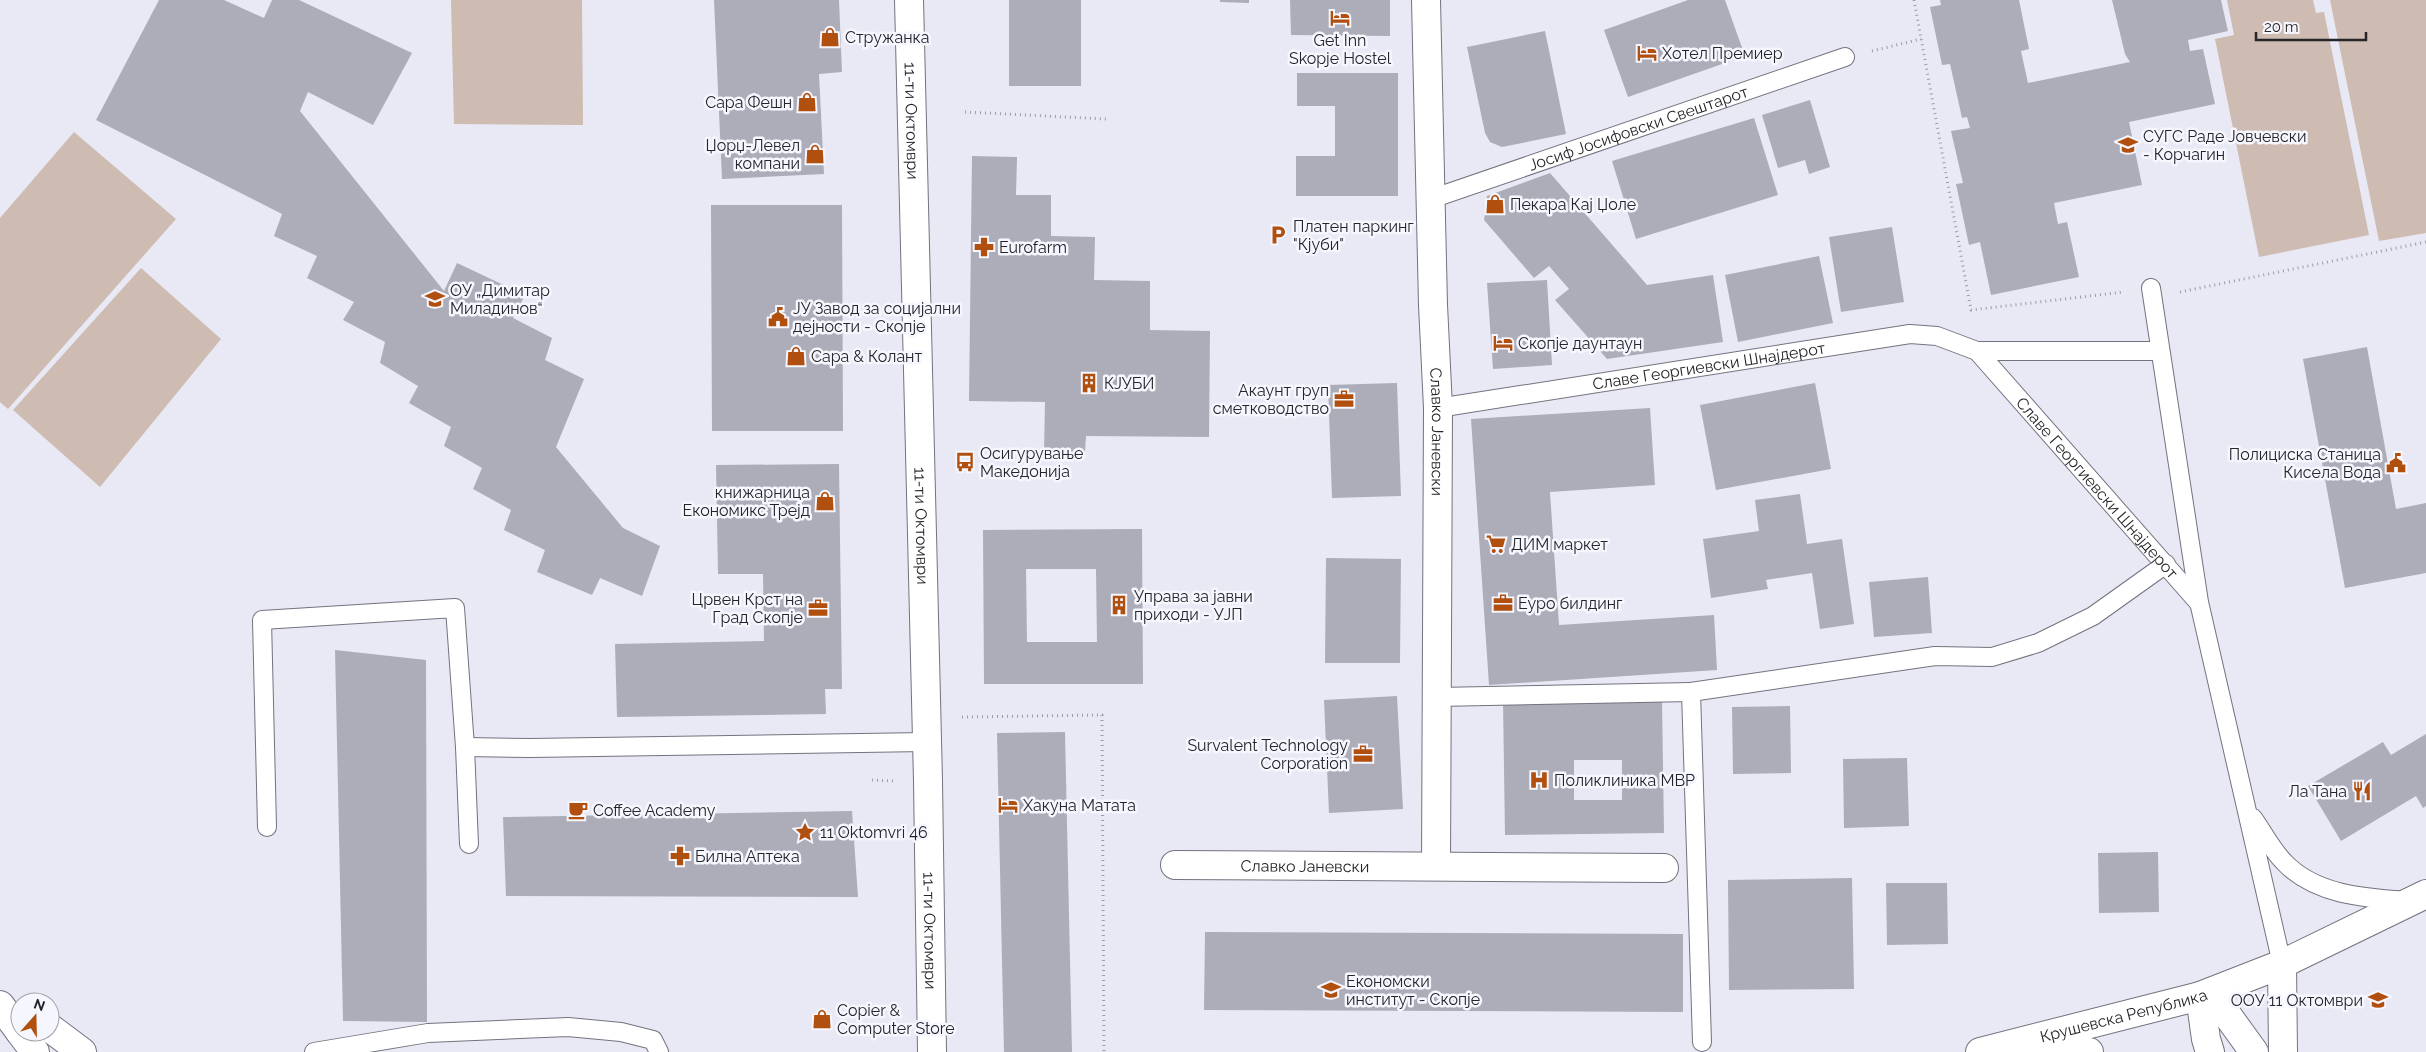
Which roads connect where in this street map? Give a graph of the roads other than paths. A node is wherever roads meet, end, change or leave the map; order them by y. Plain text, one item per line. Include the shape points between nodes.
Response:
1 (909, 0) edge
2 (1426, 0) edge
3 (1845, 57) dead end
4 (1431, 199) junction
5 (2151, 293) road end
6 (1976, 351) junction
7 (2160, 351) junction
8 (1438, 408) junction
9 (2166, 564) junction
10 (2199, 602) junction
11 (1691, 692) junction
12 (1437, 697) junction
13 (926, 742) junction
14 (465, 746) junction
15 (2248, 812) junction
16 (267, 827) dead end
17 (469, 844) dead end
18 (1175, 865) dead end
19 (1436, 866) junction
20 (1664, 868) dead end
21 (2420, 898) edge
22 (2282, 964) junction
23 (0, 987) edge
24 (10, 996) edge
25 (2200, 996) junction
26 (0, 1005) edge
27 (10, 1018) edge
28 (60, 1036) edge
29 (1702, 1042) dead end
30 (1988, 1050) edge
31 (82, 1052) edge
32 (314, 1052) edge
33 (659, 1052) edge
34 (932, 1052) edge
35 (2088, 1052) edge
36 (2210, 1052) edge
37 (2254, 1052) edge
38 (2283, 1052) edge

1 - 13 street, 11-ти Октомври
2 - 4 street, Славко Јаневски
3 - 4 lane, Јосиф Јосифовски Свештарот
4 - 8 street, Славко Јаневски via 1424,305
5 - 7 lane, Славе Георгиевски Шнајдерот
6 - 7 lane, Славе Георгиевски Шнајдерот
6 - 8 lane, Славе Георгиевски Шнајдерот via 1938,336 1910,334
6 - 9 lane, Славе Георгиевски Шнајдерот
7 - 10 lane, Славе Георгиевски Шнајдерот
8 - 12 street, Славко Јаневски
9 - 10 lane, Славе Георгиевски Шнајдерот
9 - 11 lane via 2093,616 2038,643 1992,657 1935,656
10 - 15 lane, Славе Георгиевски Шнајдерот
11 - 12 lane
11 - 29 lane
12 - 19 street, Славко Јаневски
13 - 14 lane via 530,748
13 - 34 street, 11-ти Октомври
14 - 16 lane via 455,608 262,620
14 - 17 lane
15 - 21 lane, Славе Георгиевски Шнајдерот via 2283,862 2319,886 2377,899
15 - 22 lane, Славе Георгиевски Шнајдерот
18 - 19 street, Славко Јаневски
19 - 20 street, Славко Јаневски
21 - 22 street, Крушевска Република
22 - 25 street, Крушевска Република
22 - 38 street
23 - 24 street
25 - 30 street, Крушевска Република
25 - 36 street
25 - 37 street via 2228,1016
26 - 27 street
28 - 31 street
30 - 35 street via 2049,1048
32 - 33 lane via 428,1033 568,1027 621,1032 653,1040

